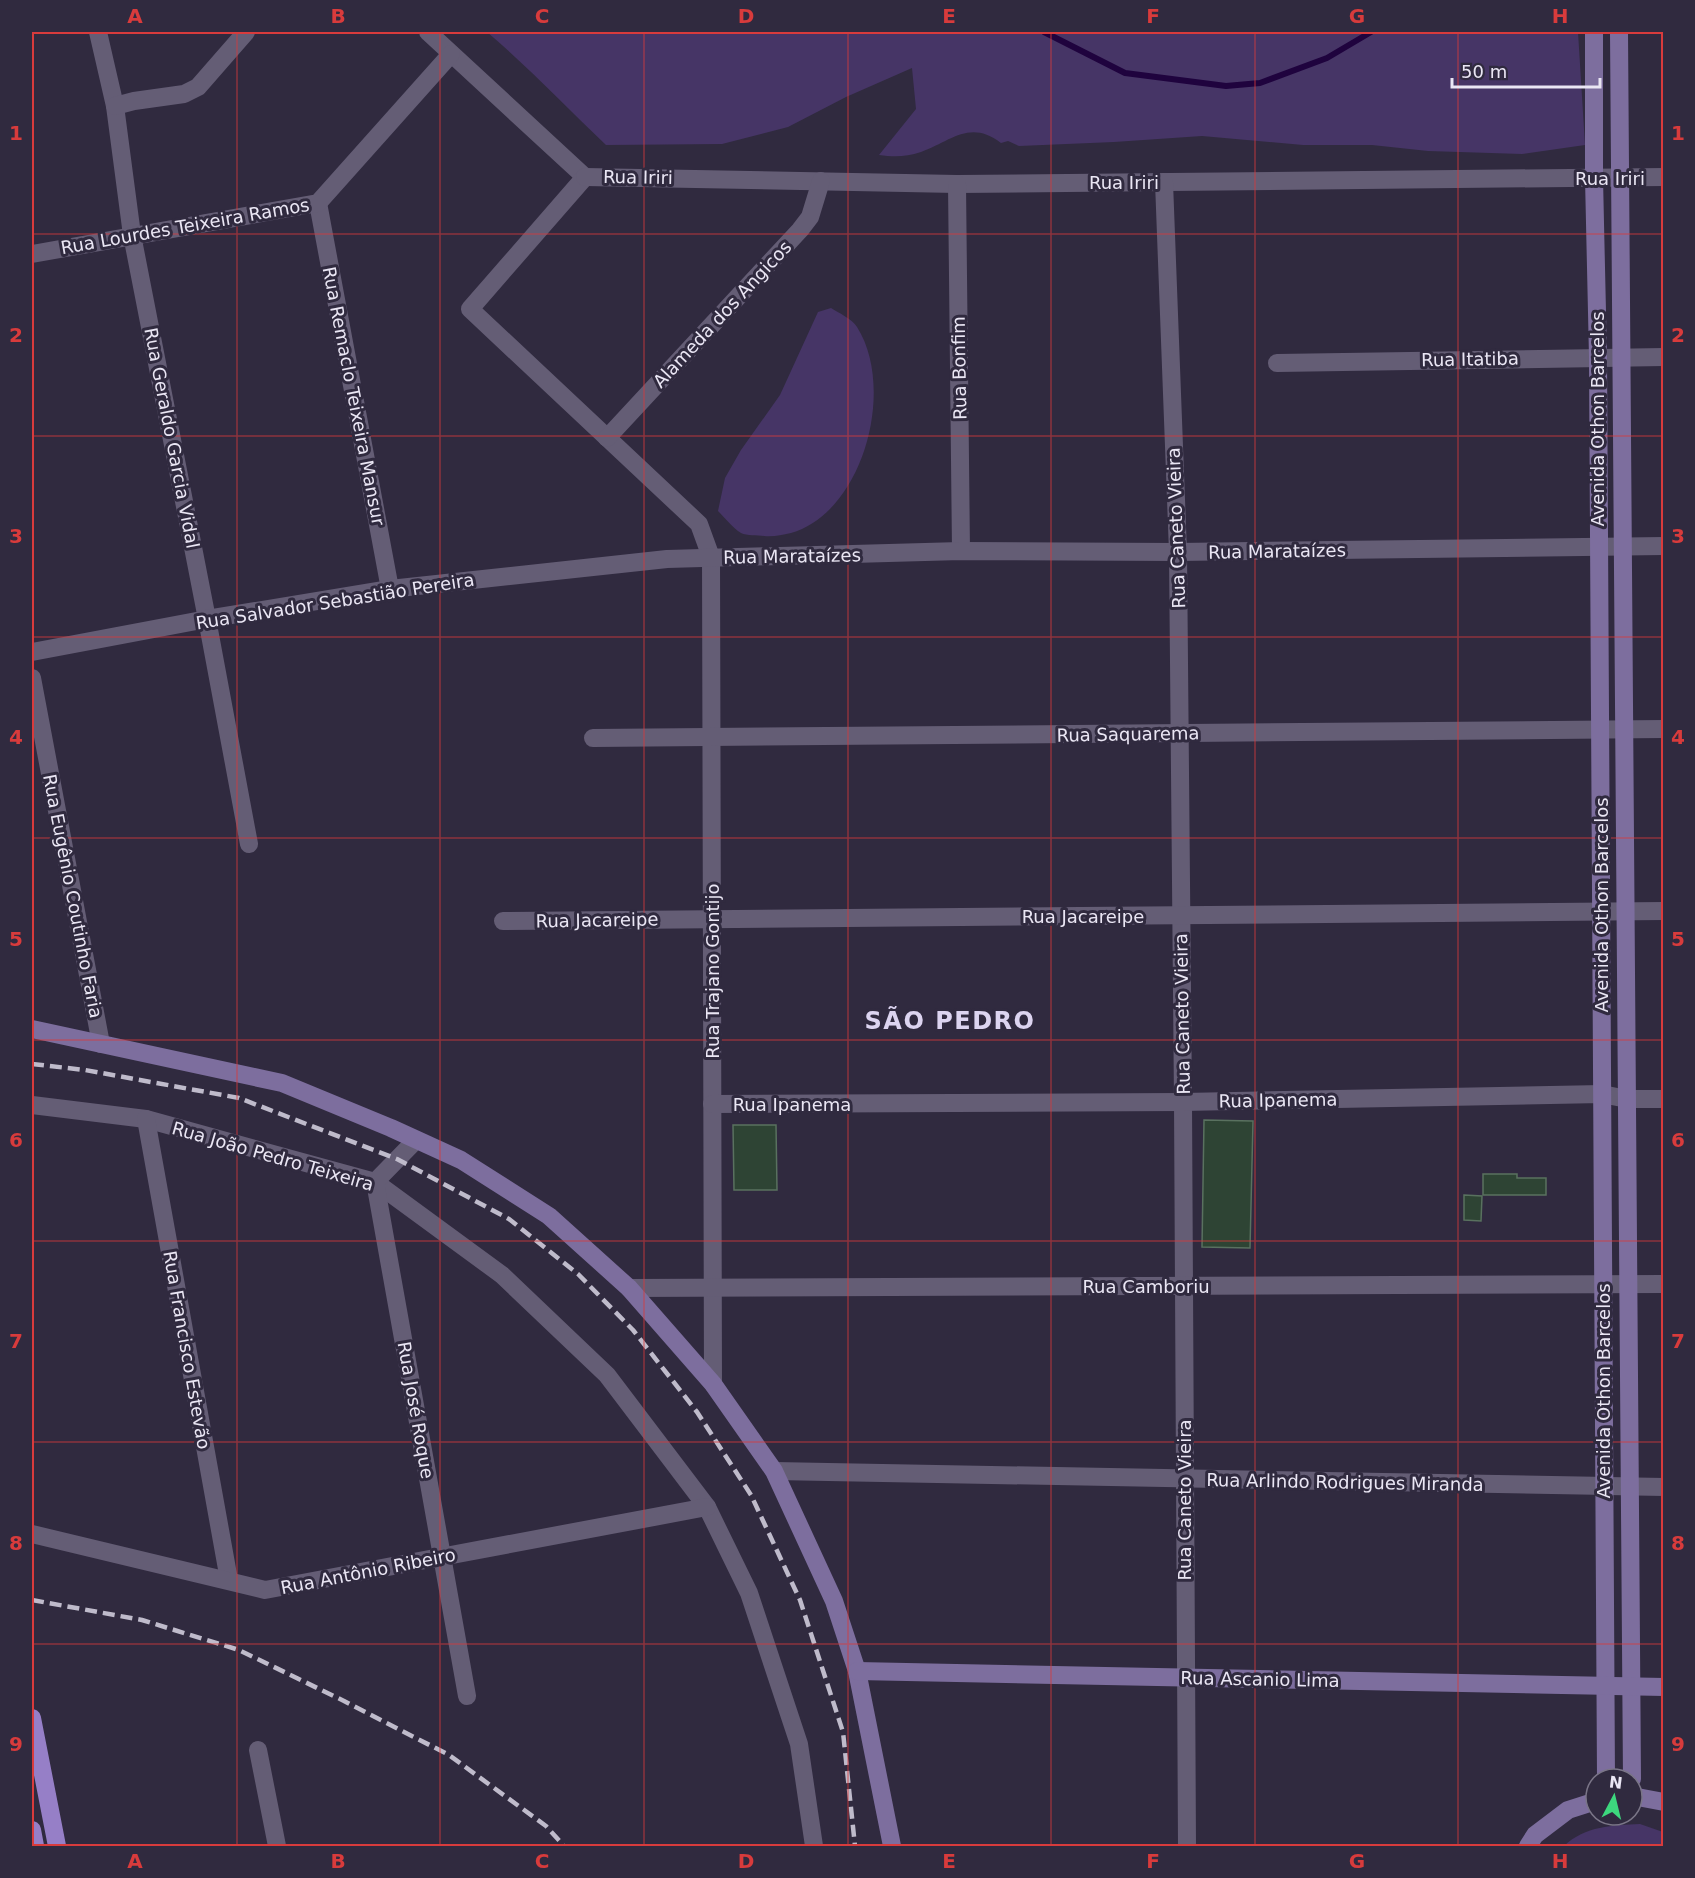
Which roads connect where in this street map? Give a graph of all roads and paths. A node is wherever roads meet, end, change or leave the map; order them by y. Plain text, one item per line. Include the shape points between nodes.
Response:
1 (98, 32) edge
2 (246, 32) edge
3 (428, 32) edge
4 (1594, 32) edge
5 (1619, 32) edge
6 (452, 54) junction
7 (115, 106) junction
8 (585, 177) junction
9 (1664, 177) edge
10 (1594, 178) junction
11 (1620, 178) junction
12 (821, 181) junction
13 (1164, 182) junction
14 (957, 184) junction
15 (318, 203) junction
16 (132, 235) junction
17 (32, 254) edge
18 (1598, 357) junction
19 (1622, 357) junction
20 (1664, 357) edge
21 (1277, 363) dead end
22 (607, 438) junction
23 (1623, 546) junction
24 (1664, 546) edge
25 (1599, 547) junction
26 (961, 551) junction
27 (1178, 552) junction
28 (711, 557) junction
29 (390, 589) junction
30 (207, 619) junction
31 (32, 652) edge
32 (32, 678) edge
33 (1624, 729) junction
34 (1664, 729) edge
35 (1599, 730) junction
36 (1179, 734) junction
37 (593, 738) dead end
38 (711, 738) junction
39 (249, 844) dead end
40 (1601, 911) junction
41 (1626, 911) junction
42 (1664, 911) edge
43 (1181, 915) junction
44 (711, 919) junction
45 (503, 921) dead end
46 (32, 1029) edge
47 (101, 1044) junction
48 (1602, 1094) junction
49 (1627, 1099) junction
50 (1664, 1099) edge
51 (1183, 1102) junction
52 (712, 1104) junction
53 (32, 1105) edge
54 (146, 1119) junction
55 (416, 1140) junction
56 (375, 1182) junction
57 (1628, 1284) junction
58 (1664, 1284) edge
59 (1603, 1285) junction
60 (1183, 1286) junction
61 (629, 1288) junction
62 (712, 1288) junction
63 (713, 1384) junction
64 (774, 1472) junction
65 (1184, 1479) junction
66 (1604, 1486) junction
67 (1630, 1487) junction
68 (1664, 1487) edge
69 (706, 1507) junction
70 (32, 1534) edge
71 (442, 1557) junction
72 (229, 1580) junction
73 (857, 1671) junction
74 (1185, 1677) junction
75 (1605, 1685) junction
76 (1631, 1686) junction
77 (1664, 1687) edge
78 (467, 1696) dead end
79 (32, 1718) edge
80 (258, 1750) dead end
81 (1606, 1767) edge
82 (1632, 1767) edge
83 (1644, 1798) edge
84 (1664, 1802) edge
85 (1584, 1805) edge
86 (32, 1830) edge
87 (35, 1846) edge
88 (57, 1846) edge
89 (277, 1846) edge
90 (814, 1846) edge
91 (892, 1846) edge
92 (1187, 1846) edge
93 (1528, 1846) edge

1 - 7 street, Rua Geraldo Garcia Vidal
2 - 7 street via 198,87 184,94
3 - 6 street
4 - 10 street, Avenida Othon Barcelos
5 - 11 street, Avenida Othon Barcelos
6 - 8 street
6 - 15 street, Rua Lourdes Teixeira Ramos
7 - 16 street, Rua Geraldo Garcia Vidal
8 - 12 street, Rua Iriri
8 - 22 street, Rua Trajano Gontijo via 470,309
9 - 11 street, Rua Iriri
10 - 11 street, Rua Iriri
10 - 13 street, Rua Iriri
10 - 18 street, Avenida Othon Barcelos
11 - 19 street, Avenida Othon Barcelos
12 - 14 street, Rua Iriri
12 - 22 street, Alameda dos Angicos via 810,217 800,230
13 - 14 street, Rua Iriri
13 - 27 street, Rua Caneto Vieira
14 - 26 street, Rua Bonfim
15 - 16 street, Rua Lourdes Teixeira Ramos
15 - 29 street, Rua Remaclo Teixeira Mansur
16 - 17 street, Rua Lourdes Teixeira Ramos
16 - 30 street, Rua Geraldo Garcia Vidal
18 - 19 street, Rua Itatiba
18 - 21 street, Rua Itatiba
18 - 25 street, Avenida Othon Barcelos
19 - 20 street, Rua Itatiba
19 - 23 street, Avenida Othon Barcelos
22 - 28 street, Rua Trajano Gontijo via 699,524
23 - 24 street, Rua Marataízes
23 - 25 street, Rua Marataízes
23 - 33 street, Avenida Othon Barcelos
25 - 27 street, Rua Marataízes
25 - 35 street, Avenida Othon Barcelos
26 - 27 street, Rua Marataízes
26 - 28 street, Rua Marataízes
27 - 36 street, Rua Caneto Vieira
28 - 29 street, Rua Salvador Sebastião Pereira
28 - 38 street, Rua Trajano Gontijo
29 - 30 street, Rua Salvador Sebastião Pereira
30 - 31 street, Rua Salvador Sebastião Pereira
30 - 39 street, Rua Geraldo Garcia Vidal
32 - 47 street, Rua Eugênio Coutinho Faria
33 - 34 street, Rua Saquarema
33 - 35 street, Rua Saquarema
33 - 41 street, Avenida Othon Barcelos
35 - 36 street, Rua Saquarema
35 - 40 street, Avenida Othon Barcelos
36 - 38 street, Rua Saquarema
36 - 43 street, Rua Caneto Vieira
37 - 38 street, Rua Saquarema
38 - 44 street, Rua Trajano Gontijo
40 - 41 street, Rua Jacareipe
40 - 43 street, Rua Jacareipe
40 - 48 street, Avenida Othon Barcelos
41 - 42 street, Rua Jacareipe
41 - 49 street, Avenida Othon Barcelos
43 - 44 street, Rua Jacareipe
43 - 51 street, Rua Caneto Vieira
44 - 45 street, Rua Jacareipe
44 - 52 street, Rua Trajano Gontijo
46 - 47 street
47 - 55 street via 282,1083
48 - 49 street, Rua Ipanema
48 - 51 street, Rua Ipanema
48 - 59 street, Avenida Othon Barcelos
49 - 50 street, Rua Ipanema
49 - 57 street, Avenida Othon Barcelos
51 - 52 street, Rua Ipanema
51 - 60 street, Rua Caneto Vieira
52 - 62 street, Rua Trajano Gontijo
53 - 54 street, Rua João Pedro Teixeira
54 - 56 street, Rua João Pedro Teixeira
54 - 72 street, Rua Francisco Estevão
55 - 56 street
55 - 61 street via 461,1160 549,1216
56 - 69 street, Rua João Pedro Teixeira via 502,1275 607,1375
56 - 71 street, Rua José Roque
57 - 58 street, Rua Camboriu
57 - 59 street, Rua Camboriu
57 - 67 street, Avenida Othon Barcelos
59 - 60 street, Rua Camboriu
59 - 66 street, Avenida Othon Barcelos
60 - 62 street, Rua Camboriu
60 - 65 street, Rua Caneto Vieira
61 - 62 street, Rua Camboriu
61 - 63 street
62 - 63 street, Rua Trajano Gontijo
63 - 64 street
64 - 65 street, Rua Arlindo Rodrigues Miranda
64 - 73 street via 834,1601
65 - 66 street, Rua Arlindo Rodrigues Miranda
65 - 74 street, Rua Caneto Vieira
66 - 67 street, Rua Arlindo Rodrigues Miranda
66 - 75 street, Avenida Othon Barcelos
67 - 68 street, Rua Arlindo Rodrigues Miranda
67 - 76 street, Avenida Othon Barcelos
69 - 71 street, Rua Antônio Ribeiro
69 - 90 street, Rua João Pedro Teixeira via 749,1593 800,1744
70 - 72 street, Rua Antônio Ribeiro
71 - 72 street, Rua Antônio Ribeiro via 265,1590
71 - 78 street, Rua José Roque
73 - 74 street, Rua Ascanio Lima
73 - 91 street
74 - 75 street, Rua Ascanio Lima
74 - 92 street, Rua Caneto Vieira
75 - 76 street, Rua Ascanio Lima
75 - 81 street, Avenida Othon Barcelos
76 - 77 street, Rua Ascanio Lima
76 - 82 street, Avenida Othon Barcelos
79 - 88 main road
80 - 89 street
83 - 84 street
85 - 93 street via 1568,1810 1535,1835
86 - 87 main road

